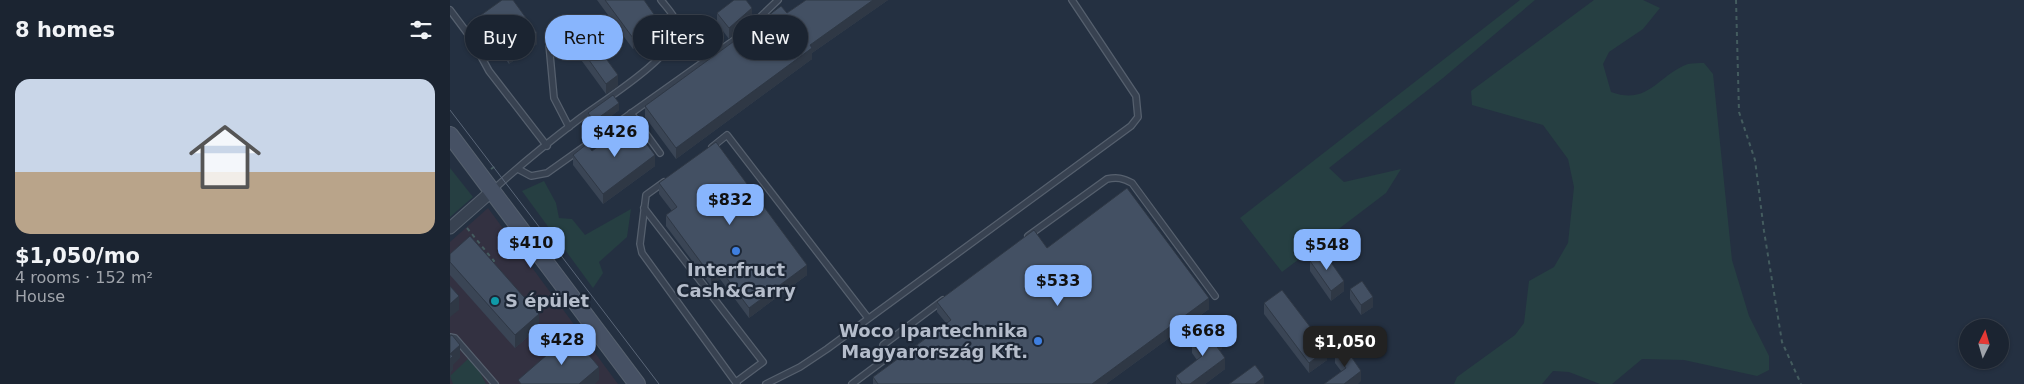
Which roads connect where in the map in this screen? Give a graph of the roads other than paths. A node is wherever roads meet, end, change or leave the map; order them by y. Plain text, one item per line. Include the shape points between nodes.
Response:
1 (661, 0) edge
2 (778, 0) edge
3 (1072, 0) edge
4 (450, 10) edge
5 (550, 60) edge
6 (631, 113) junction
7 (569, 127) junction
8 (450, 135) edge
9 (546, 146) junction
10 (705, 151) edge
11 (660, 153) dead end
12 (518, 170) junction
13 (668, 179) edge
14 (492, 191) junction
15 (644, 208) junction
16 (450, 228) edge
17 (1021, 242) edge
18 (953, 293) edge
19 (1215, 296) dead end
20 (868, 318) junction
21 (450, 338) edge
22 (736, 383) edge
23 (495, 384) edge
24 (637, 384) edge
25 (766, 384) edge
26 (852, 384) edge

1 - 7 lane via 673,15 677,30 668,45 637,79
2 - 6 lane via 739,38
3 - 20 lane via 1136,96 1138,117 1131,126
4 - 9 lane via 489,71
5 - 7 lane via 554,98
6 - 11 lane
6 - 12 lane via 547,173 531,176
7 - 9 lane
8 - 14 street
9 - 12 lane
10 - 20 lane via 727,135
12 - 14 lane
13 - 15 lane via 646,195
14 - 16 street
14 - 24 street
15 - 22 lane via 642,253
15 - 22 lane via 763,362
17 - 19 lane via 1107,179 1125,179 1132,183
18 - 26 lane via 883,345 888,357
20 - 25 lane via 800,367
21 - 23 lane via 455,338

